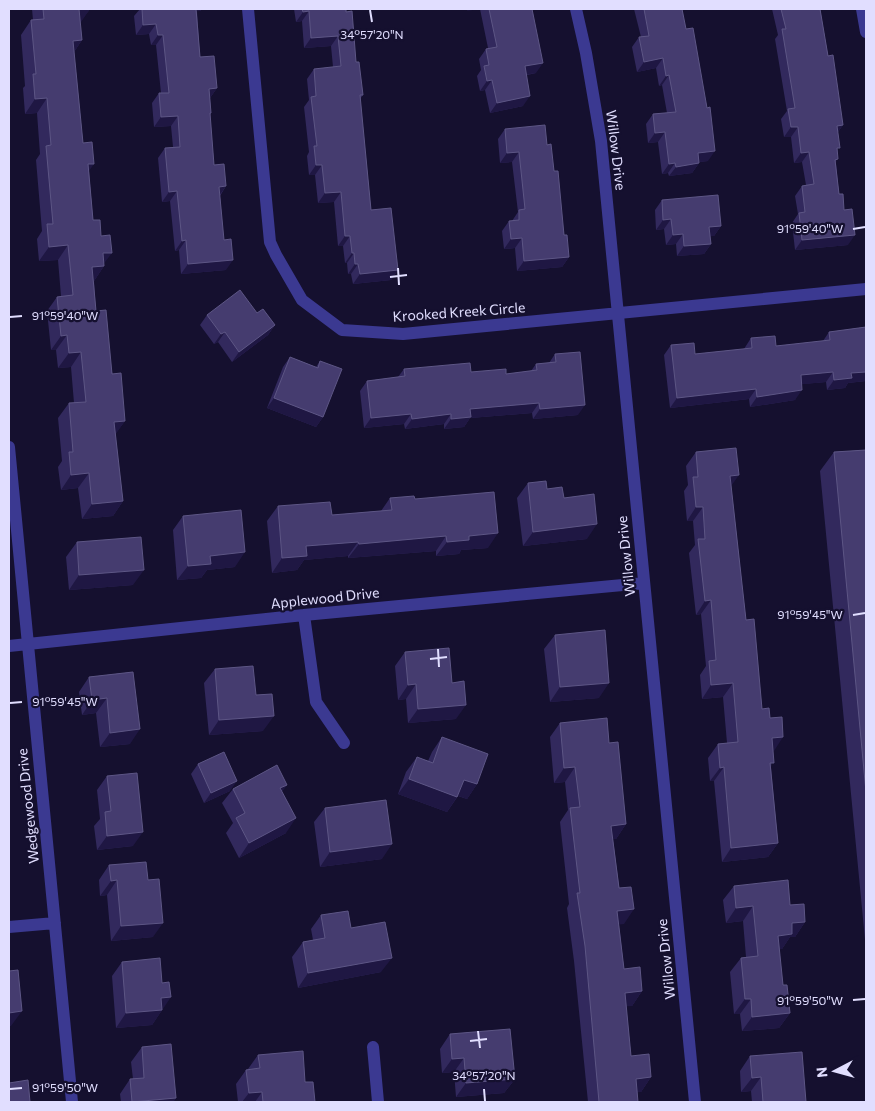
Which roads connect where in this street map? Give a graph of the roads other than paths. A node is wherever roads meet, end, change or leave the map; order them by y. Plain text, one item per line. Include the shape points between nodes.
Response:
1 (248, 9) edge
2 (576, 9) edge
3 (862, 9) edge
4 (866, 32) edge
5 (866, 289) edge
6 (617, 312) junction
7 (9, 446) edge
8 (644, 583) junction
9 (304, 615) junction
10 (28, 644) junction
11 (9, 646) edge
12 (344, 743) dead end
13 (55, 923) junction
14 (9, 927) edge
15 (373, 1047) dead end
16 (72, 1102) edge
17 (378, 1102) edge
18 (695, 1102) edge

1 - 6 street, Krooked Kreek Circle via 270,242 302,300 342,330 403,334
2 - 6 street, Willow Drive via 601,141
3 - 4 street
5 - 6 street, Krooked Kreek Circle
6 - 8 street, Willow Drive
7 - 10 street, Wedgewood Drive
8 - 9 street, Applewood Drive
8 - 18 street, Willow Drive
9 - 10 street, Applewood Drive
9 - 12 street via 316,702
10 - 11 street, Applewood Drive
10 - 13 street, Wedgewood Drive
13 - 14 street
13 - 16 street, Wedgewood Drive
15 - 17 street

